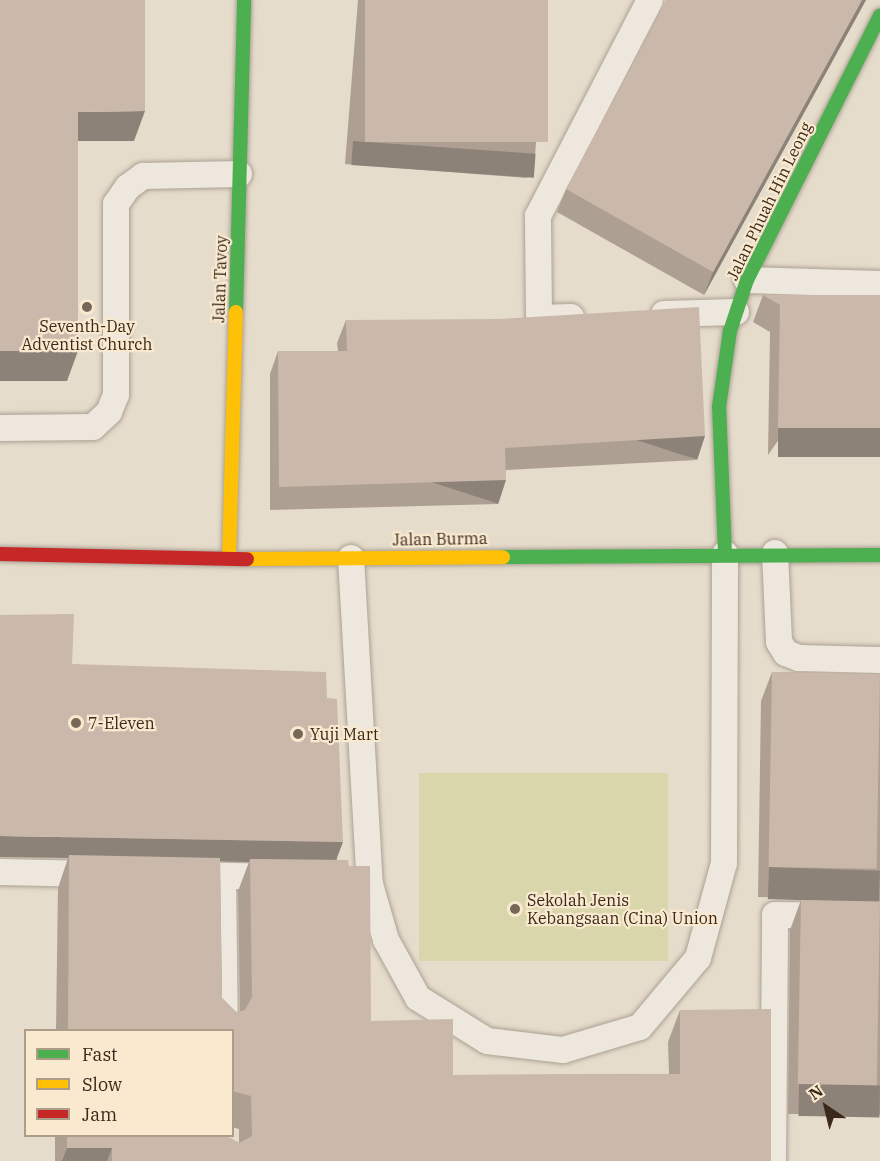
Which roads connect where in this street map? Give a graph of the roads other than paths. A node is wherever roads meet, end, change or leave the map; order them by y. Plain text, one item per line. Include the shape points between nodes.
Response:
1 (244, 0) edge
2 (650, 0) edge
3 (880, 16) edge
4 (239, 174) junction
5 (747, 280) junction
6 (880, 284) edge
7 (736, 312) junction
8 (643, 315) edge
9 (597, 316) edge
10 (0, 428) edge
11 (775, 553) junction
12 (0, 554) edge
13 (725, 554) junction
14 (880, 555) edge
15 (351, 558) junction
16 (229, 559) junction
17 (880, 660) edge
18 (0, 872) edge
19 (117, 874) edge
20 (164, 875) edge
21 (223, 876) junction
22 (301, 877) edge
23 (880, 916) edge
24 (225, 1029) edge
25 (773, 1161) edge

1 - 4 street, Jalan Tavoy
2 - 9 lane via 538,216 539,318
3 - 5 street, Jalan Phuah Hin Leong
4 - 10 lane via 142,176 128,187 116,204 116,395 109,412 93,427
4 - 16 street, Jalan Tavoy
5 - 6 lane
5 - 7 street, Jalan Phuah Hin Leong
7 - 8 lane
7 - 13 street, Jalan Phuah Hin Leong via 719,407
11 - 13 street, Jalan Burma
11 - 14 street, Jalan Burma
11 - 17 lane via 779,642 786,653 799,658
12 - 16 street, Jalan Burma
13 - 15 street, Jalan Burma
13 - 15 lane via 724,863 698,958 640,1026 563,1050 487,1041 418,998 386,940 370,884
15 - 16 street, Jalan Burma
18 - 19 lane
20 - 21 lane
21 - 22 lane
21 - 24 lane
23 - 25 lane via 775,915

